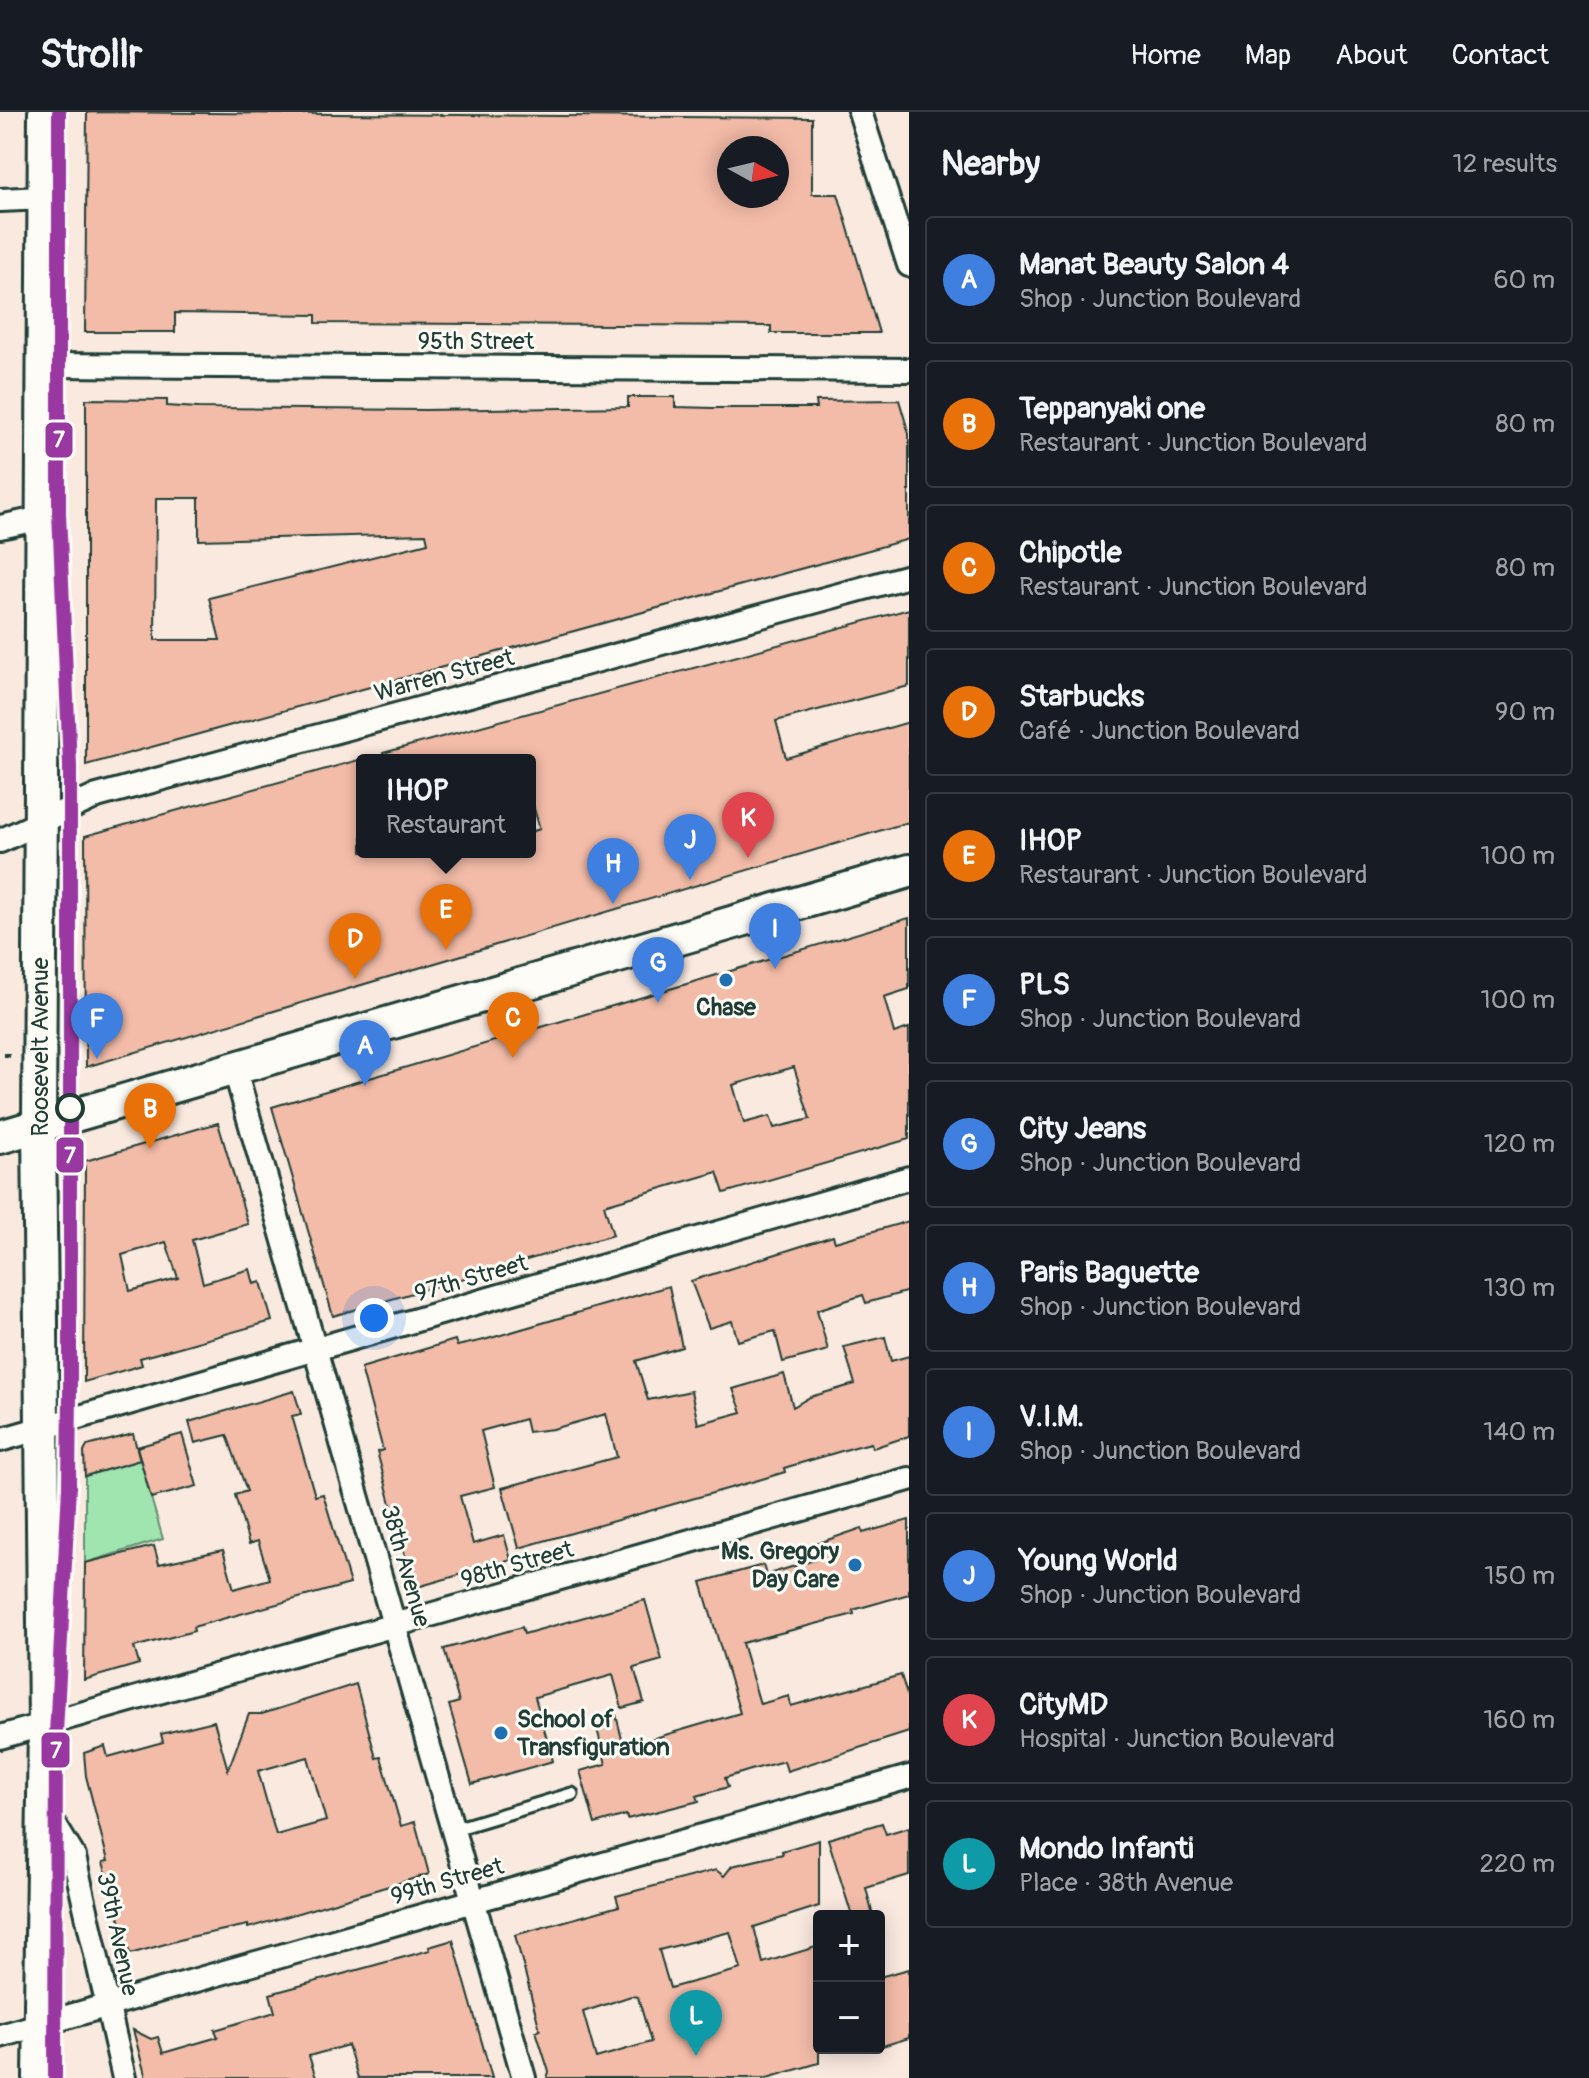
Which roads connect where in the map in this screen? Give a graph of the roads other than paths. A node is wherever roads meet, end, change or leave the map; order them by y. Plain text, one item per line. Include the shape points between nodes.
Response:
1 (45, 112) edge
2 (860, 112) edge
3 (44, 198) junction
4 (0, 200) edge
5 (909, 265) edge
6 (42, 365) junction
7 (909, 370) edge
8 (42, 518) junction
9 (0, 527) edge
10 (909, 576) edge
11 (41, 825) junction
12 (0, 841) edge
13 (909, 871) edge
14 (235, 1070) junction
15 (39, 1124) junction
16 (0, 1137) edge
17 (909, 1178) edge
18 (316, 1350) junction
19 (41, 1428) junction
20 (0, 1440) edge
21 (909, 1479) edge
22 (396, 1625) junction
23 (45, 1725) junction
24 (0, 1737) edge
25 (909, 1777) edge
26 (572, 1794) dead end
27 (44, 1807) junction
28 (455, 1829) junction
29 (475, 1900) junction
30 (107, 2005) junction
31 (40, 2025) junction
32 (0, 2036) edge
33 (40, 2078) edge
34 (124, 2078) edge
35 (524, 2078) edge

1 - 3 main road, Roosevelt Avenue
2 - 5 street
3 - 4 street
3 - 6 main road, Roosevelt Avenue
6 - 7 street, 95th Street
6 - 8 main road, Roosevelt Avenue
8 - 9 street
8 - 11 main road, Roosevelt Avenue
10 - 11 street, Warren Street via 97,796
11 - 12 street, Warren Street
11 - 15 main road, Roosevelt Avenue
13 - 14 main road
14 - 15 main road
14 - 18 street, 38th Avenue
15 - 16 main road
15 - 19 main road, Roosevelt Avenue
17 - 18 street, 97th Street
18 - 19 street, 97th Street
18 - 22 street, 38th Avenue
19 - 20 street, 97th Street
19 - 23 main road, Roosevelt Avenue
21 - 22 street, 98th Street
22 - 23 street, 98th Street
22 - 28 street, 38th Avenue
23 - 24 street, 98th Street
23 - 27 main road, Roosevelt Avenue
25 - 29 street, 99th Street
26 - 28 lane
27 - 30 street, 39th Avenue via 74,1857
27 - 31 main road, Roosevelt Avenue
28 - 29 street, 38th Avenue
29 - 30 street, 99th Street
29 - 35 street, 38th Avenue
30 - 31 street, 99th Street
30 - 34 street, 39th Avenue
31 - 32 street, 99th Street
31 - 33 main road, Roosevelt Avenue

